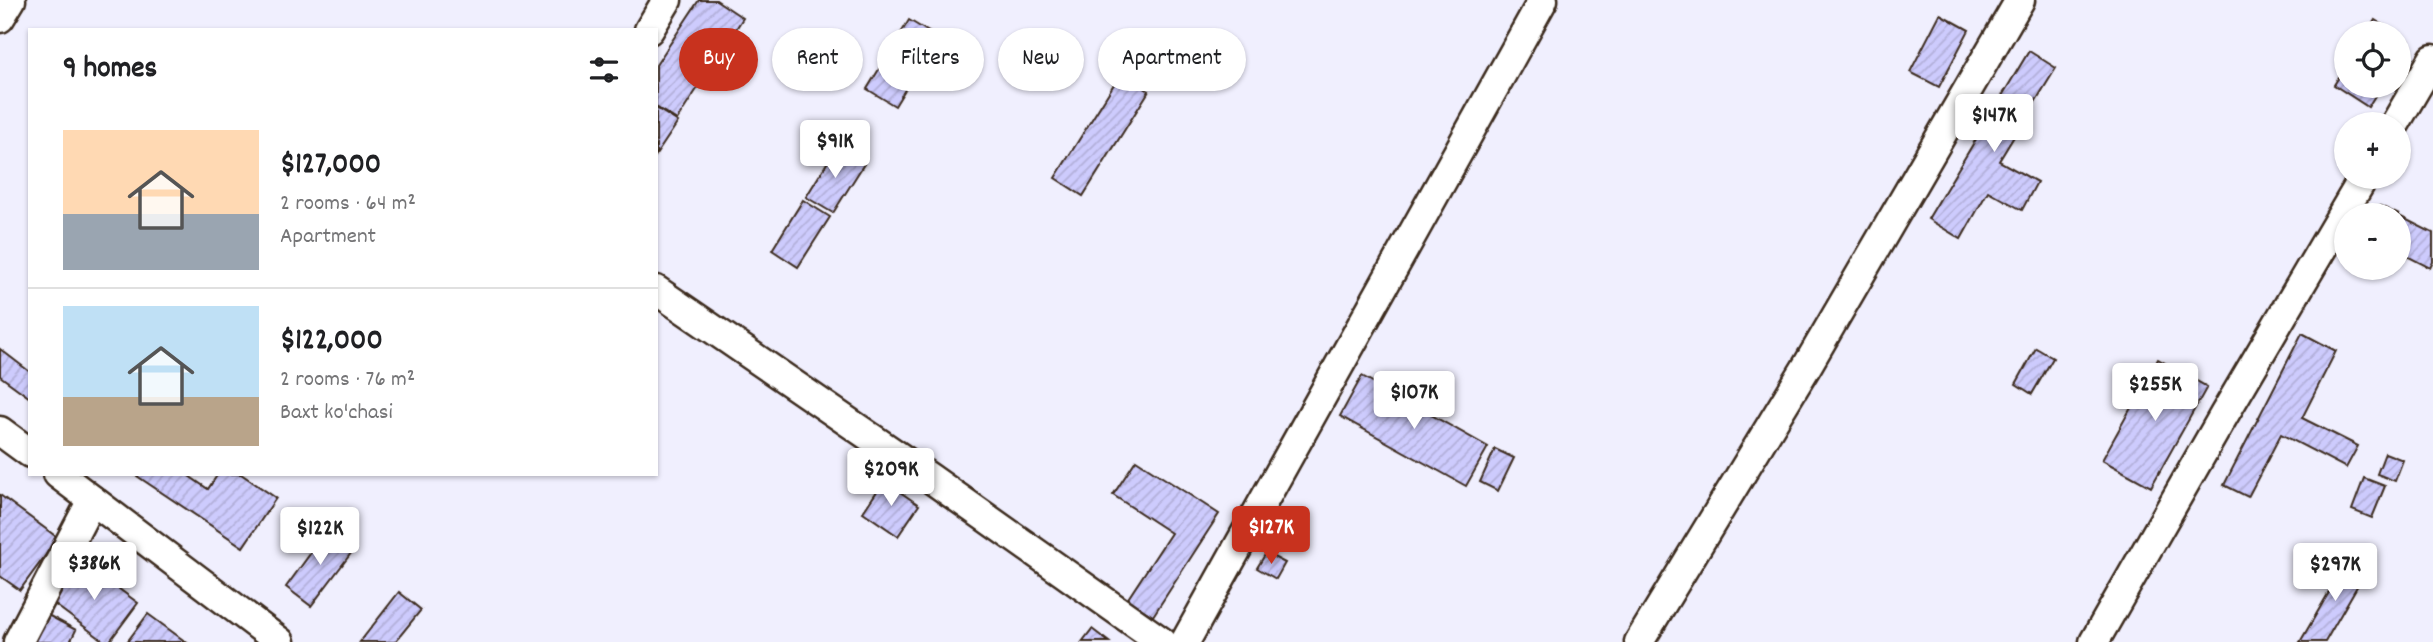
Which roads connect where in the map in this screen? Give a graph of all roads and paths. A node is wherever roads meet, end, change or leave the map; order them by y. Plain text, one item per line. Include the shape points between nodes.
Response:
1 (11, 0) edge
2 (667, 0) edge
3 (1543, 0) edge
4 (2020, 0) edge
5 (0, 18) edge
6 (650, 28) edge
7 (2433, 59) edge
8 (2402, 112) edge
9 (2357, 189) edge
10 (658, 291) edge
11 (0, 430) edge
12 (28, 451) edge
13 (61, 476) edge
14 (92, 500) junction
15 (18, 642) edge
16 (280, 642) edge
17 (1163, 642) edge
18 (1185, 642) edge
19 (1640, 642) edge
20 (2095, 642) edge

1 - 5 street
2 - 6 street
3 - 18 street
4 - 19 street
7 - 8 street
9 - 20 street
10 - 17 street
11 - 12 street
13 - 14 street
14 - 15 street
14 - 16 street

